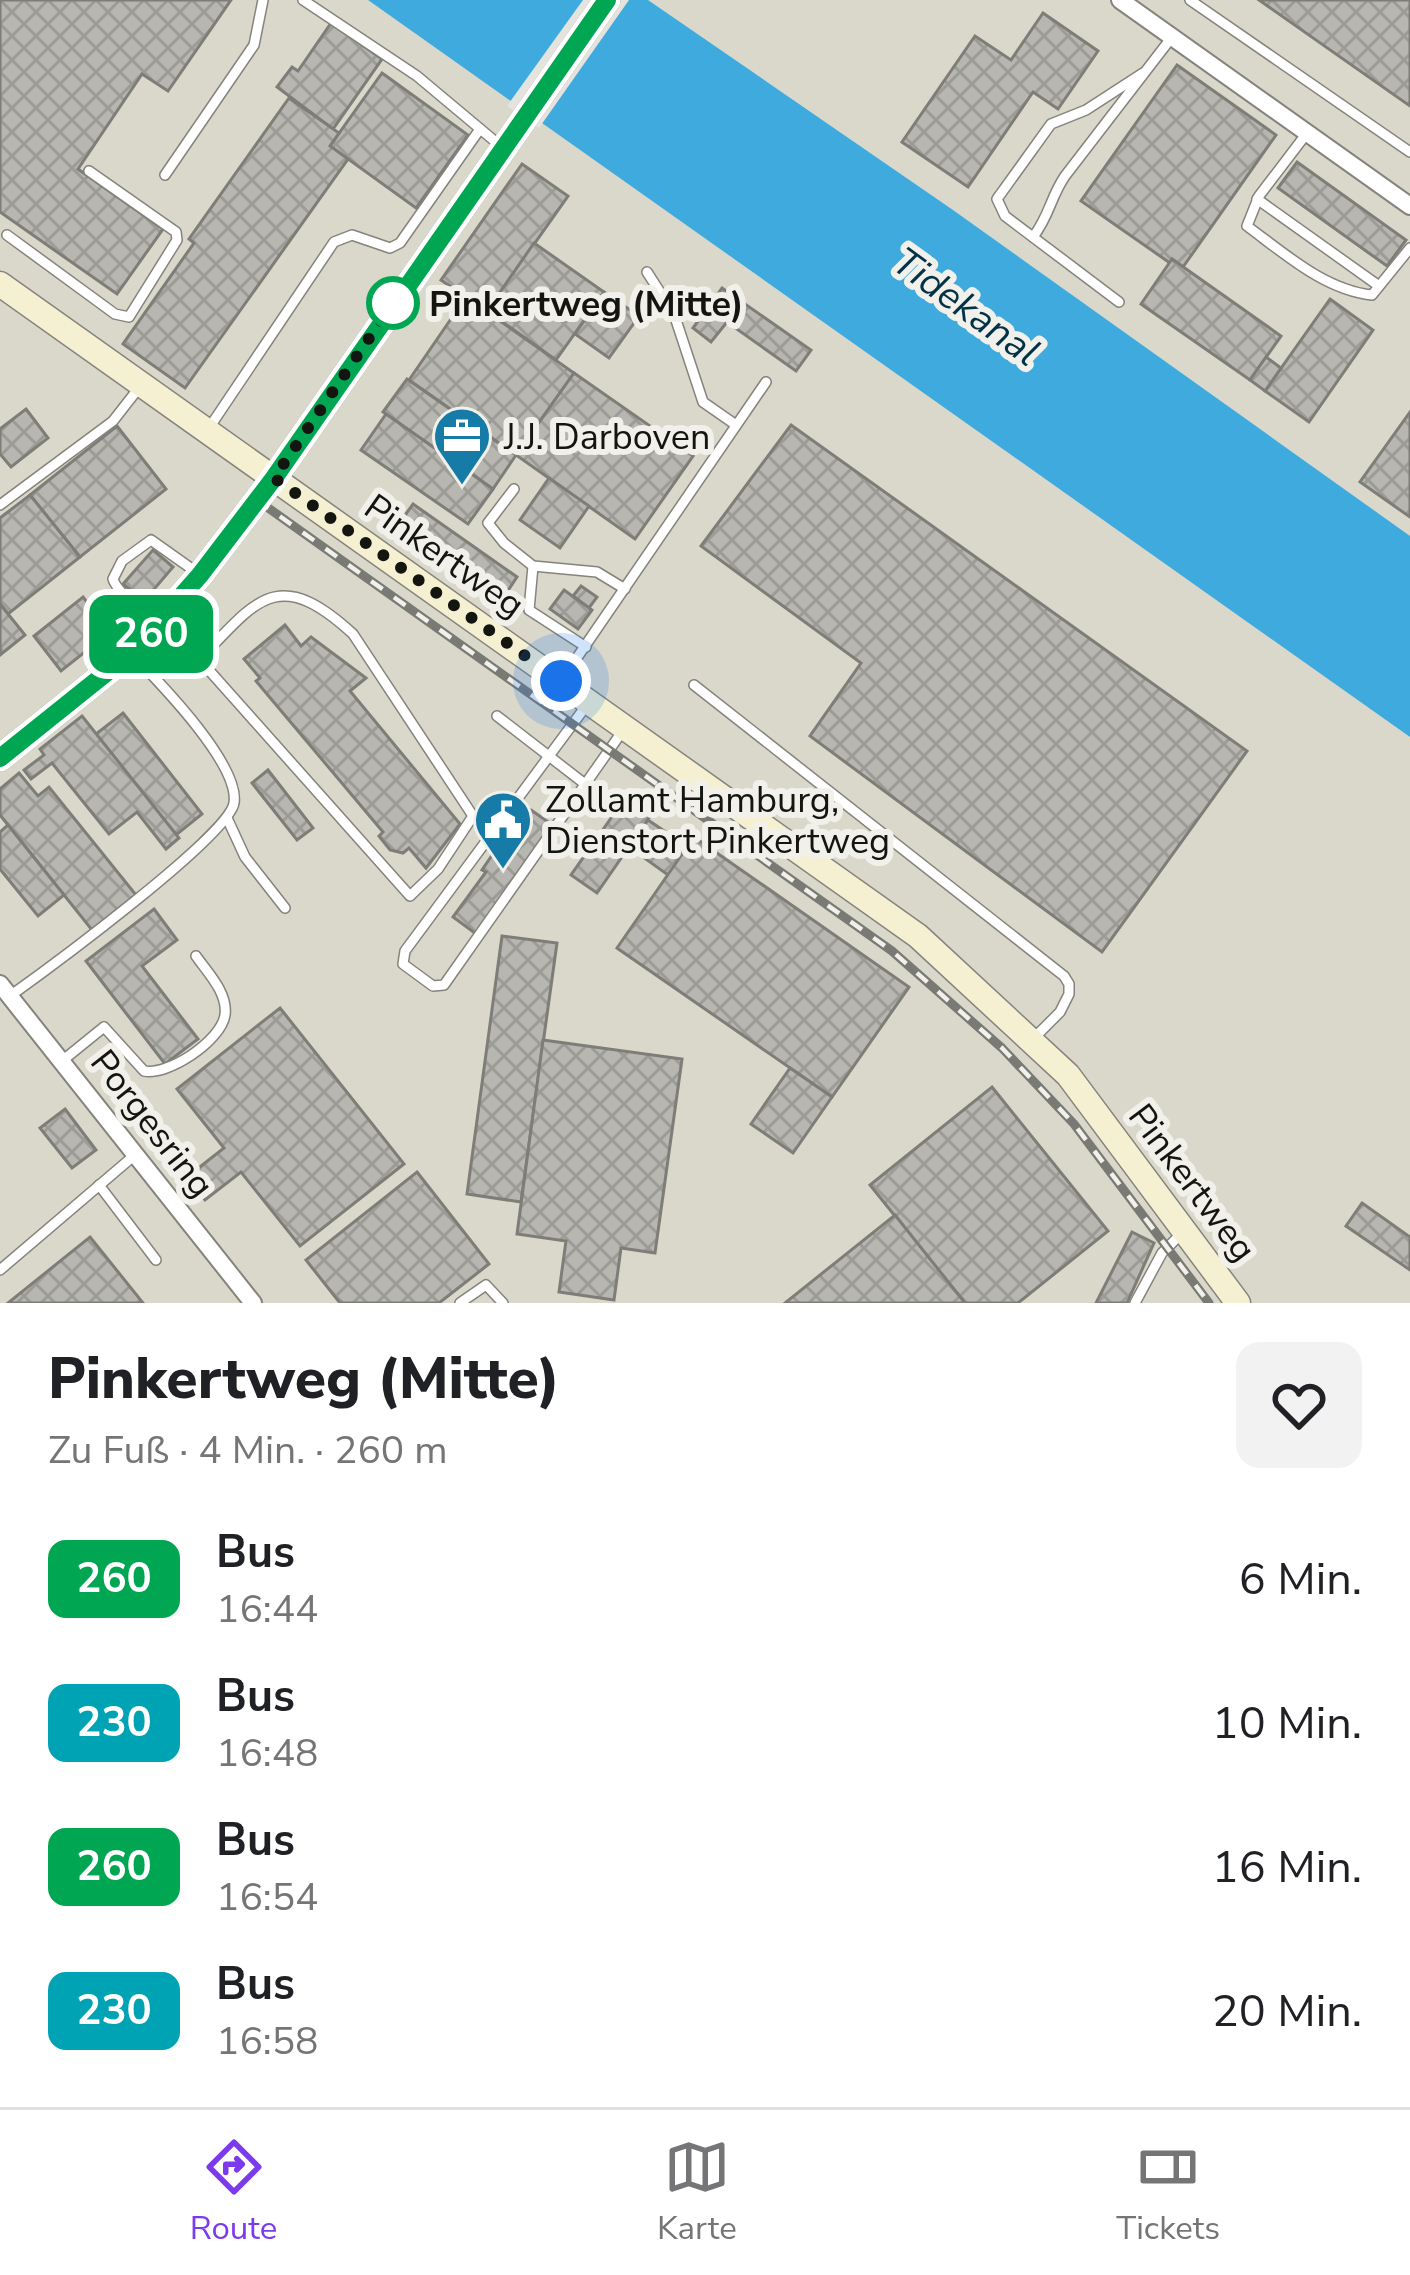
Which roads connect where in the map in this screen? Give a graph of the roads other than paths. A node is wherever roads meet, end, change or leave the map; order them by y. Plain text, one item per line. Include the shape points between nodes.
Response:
1 (263, 0) edge
2 (303, 0) edge
3 (607, 0) edge
4 (1120, 0) edge
5 (1190, 0) edge
6 (1172, 37) junction
7 (1143, 74) junction
8 (480, 129) junction
9 (1306, 133) junction
10 (509, 138) junction
11 (1410, 152) edge
12 (89, 171) dead end
13 (165, 175) dead end
14 (1257, 199) junction
15 (1410, 206) edge
16 (2, 237) edge
17 (1033, 237) junction
18 (1410, 248) edge
19 (646, 272) dead end
20 (0, 284) edge
21 (1379, 286) junction
22 (1119, 302) dead end
23 (766, 382) dead end
24 (141, 384) junction
25 (736, 425) junction
26 (207, 430) junction
27 (274, 478) junction
28 (514, 489) dead end
29 (0, 505) edge
30 (533, 566) junction
31 (200, 575) junction
32 (625, 589) junction
33 (159, 625) junction
34 (586, 646) junction
35 (131, 653) junction
36 (198, 661) junction
37 (561, 681) junction
38 (694, 685) dead end
39 (590, 701) junction
40 (497, 716) dead end
41 (625, 727) junction
42 (547, 757) junction
43 (0, 758) edge
44 (585, 784) junction
45 (227, 818) junction
46 (285, 908) dead end
47 (196, 956) dead end
48 (5, 990) edge
49 (1032, 1040) junction
50 (62, 1061) junction
51 (136, 1154) junction
52 (99, 1185) junction
53 (1185, 1230) junction
54 (156, 1260) dead end
55 (0, 1270) edge
56 (253, 1303) edge
57 (460, 1303) edge
58 (503, 1303) edge
59 (1135, 1303) edge
60 (1238, 1303) edge

1 - 13 lane via 254,45
2 - 8 lane
3 - 10 street
4 - 6 street
5 - 11 lane
6 - 7 lane
6 - 9 street
7 - 17 lane via 1064,176
7 - 17 lane via 1051,124 1000,191 998,207
8 - 10 lane
8 - 26 lane via 400,243 391,248 352,235 334,242
9 - 14 lane
9 - 15 street
10 - 27 street
12 - 16 lane via 176,232 128,317
14 - 21 lane
14 - 21 lane via 1252,230 1341,289 1372,295
17 - 22 lane
18 - 21 lane
19 - 25 lane via 674,314 703,402
20 - 24 street, Pinkertweg
23 - 25 lane
24 - 26 street, Pinkertweg
24 - 29 lane via 113,421
25 - 32 lane
26 - 27 street, Pinkertweg
27 - 31 street
27 - 37 street, Pinkertweg
28 - 30 lane via 488,524
30 - 32 lane via 598,572
30 - 34 lane via 529,610
31 - 33 street
31 - 33 lane via 155,541 114,570 115,587
32 - 34 lane
33 - 35 street
33 - 36 lane
34 - 37 lane
35 - 43 street
35 - 45 lane via 230,778
36 - 36 lane via 410,896 438,868 473,816 334,616 272,594
37 - 39 street, Pinkertweg
38 - 49 lane via 1064,976 1066,1003
39 - 41 street, Pinkertweg
39 - 42 lane
40 - 42 lane
41 - 44 lane
41 - 49 street, Pinkertweg via 918,936
42 - 44 lane
42 - 44 lane via 403,964 444,986
45 - 46 lane
45 - 48 lane via 133,903
47 - 50 lane via 218,986 225,1018 191,1054 168,1071 144,1071 104,1027
48 - 50 street, Porgesring
49 - 53 street, Pinkertweg via 1068,1075
50 - 51 street, Porgesring
51 - 52 lane
51 - 56 street, Porgesring
52 - 54 lane
52 - 55 lane
53 - 59 lane
53 - 60 street, Pinkertweg
57 - 58 lane via 486,1285

